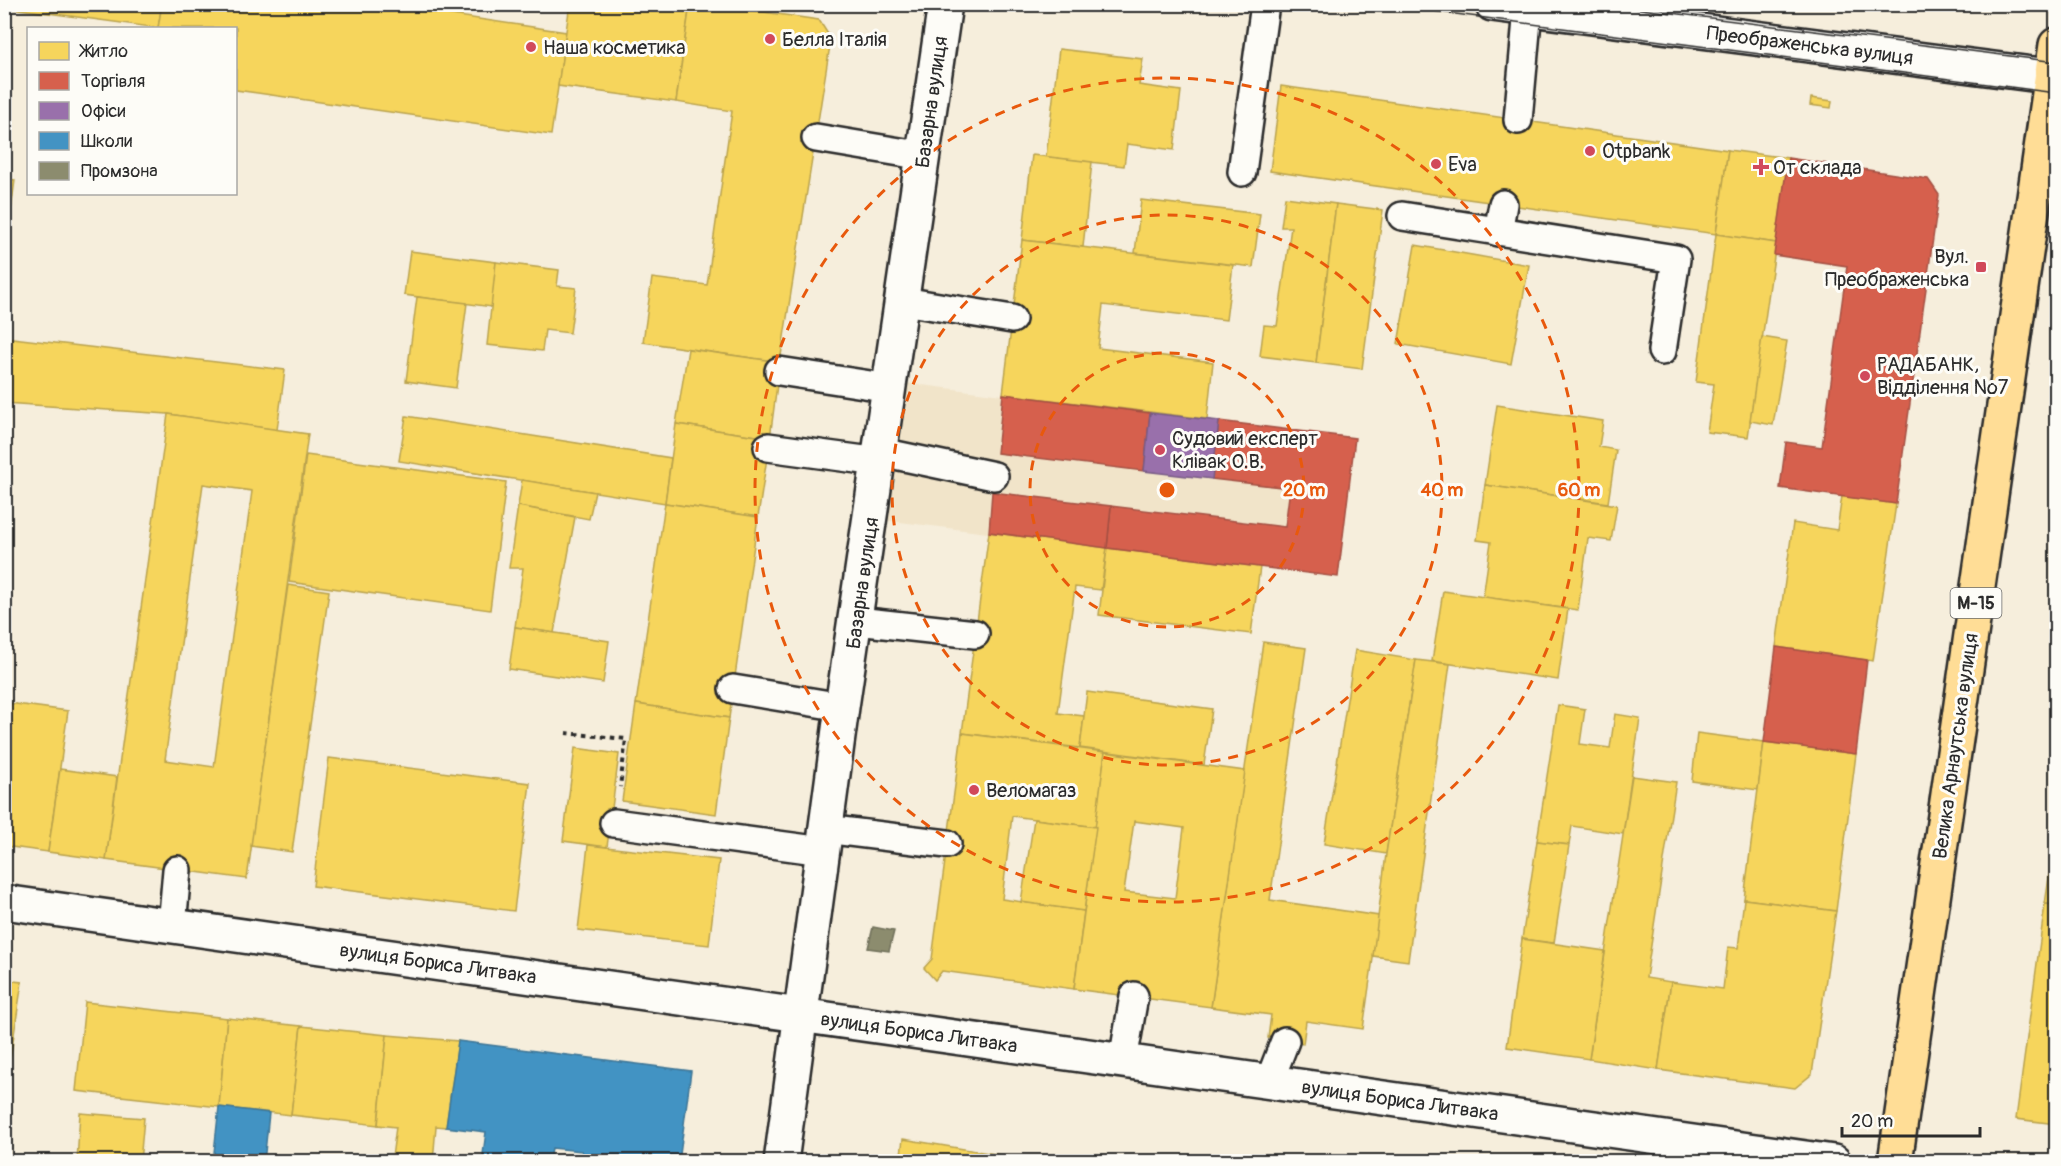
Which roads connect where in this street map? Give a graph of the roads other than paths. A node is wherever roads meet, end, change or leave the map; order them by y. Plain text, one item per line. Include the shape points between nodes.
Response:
1 (945, 4) edge
2 (1266, 4) edge
3 (1492, 4) edge
4 (1528, 9) junction
5 (2056, 45) edge
6 (2054, 77) edge
7 (1518, 120) dead end
8 (816, 138) dead end
9 (924, 156) junction
10 (1242, 172) dead end
11 (1503, 204) dead end
12 (1402, 216) dead end
13 (1498, 232) junction
14 (903, 301) junction
15 (1012, 319) dead end
16 (1662, 351) dead end
17 (779, 371) dead end
18 (890, 388) junction
19 (768, 447) dead end
20 (880, 457) junction
21 (994, 476) dead end
22 (857, 621) junction
23 (975, 634) dead end
24 (733, 689) dead end
25 (843, 707) junction
26 (614, 823) road end
27 (824, 840) junction
28 (947, 844) dead end
29 (177, 870) dead end
30 (4, 902) edge
31 (172, 926) junction
32 (1134, 996) dead end
33 (800, 1015) junction
34 (1285, 1041) dead end
35 (1123, 1060) junction
36 (1269, 1082) junction
37 (781, 1161) edge
38 (1834, 1161) edge
39 (1895, 1161) edge

1 - 9 street, Базарна вулиця
2 - 10 lane
3 - 4 street, Преображенська вулиця
4 - 6 street, Преображенська вулиця
4 - 7 lane
5 - 6 main road, Велика Арнаутська вулиця / М-15
6 - 39 main road, Велика Арнаутська вулиця / М-15
8 - 9 lane
9 - 14 street, Базарна вулиця
11 - 13 lane
12 - 13 lane
13 - 16 lane via 1676,259
14 - 15 lane
14 - 18 street, Базарна вулиця
17 - 18 lane
18 - 20 street, Базарна вулиця
19 - 20 lane
20 - 21 lane
20 - 22 street, Базарна вулиця
22 - 23 lane
22 - 25 street, Базарна вулиця
24 - 25 lane
25 - 27 street, Базарна вулиця
26 - 27 lane
27 - 28 lane
27 - 33 street, Базарна вулиця
29 - 31 lane
30 - 31 street, вулиця Бориса Литвака
31 - 33 street, вулиця Бориса Литвака
32 - 35 lane
33 - 35 street, вулиця Бориса Литвака
33 - 37 street, Базарна вулиця
34 - 36 lane
35 - 36 street, вулиця Бориса Литвака
36 - 38 street, вулиця Бориса Литвака

